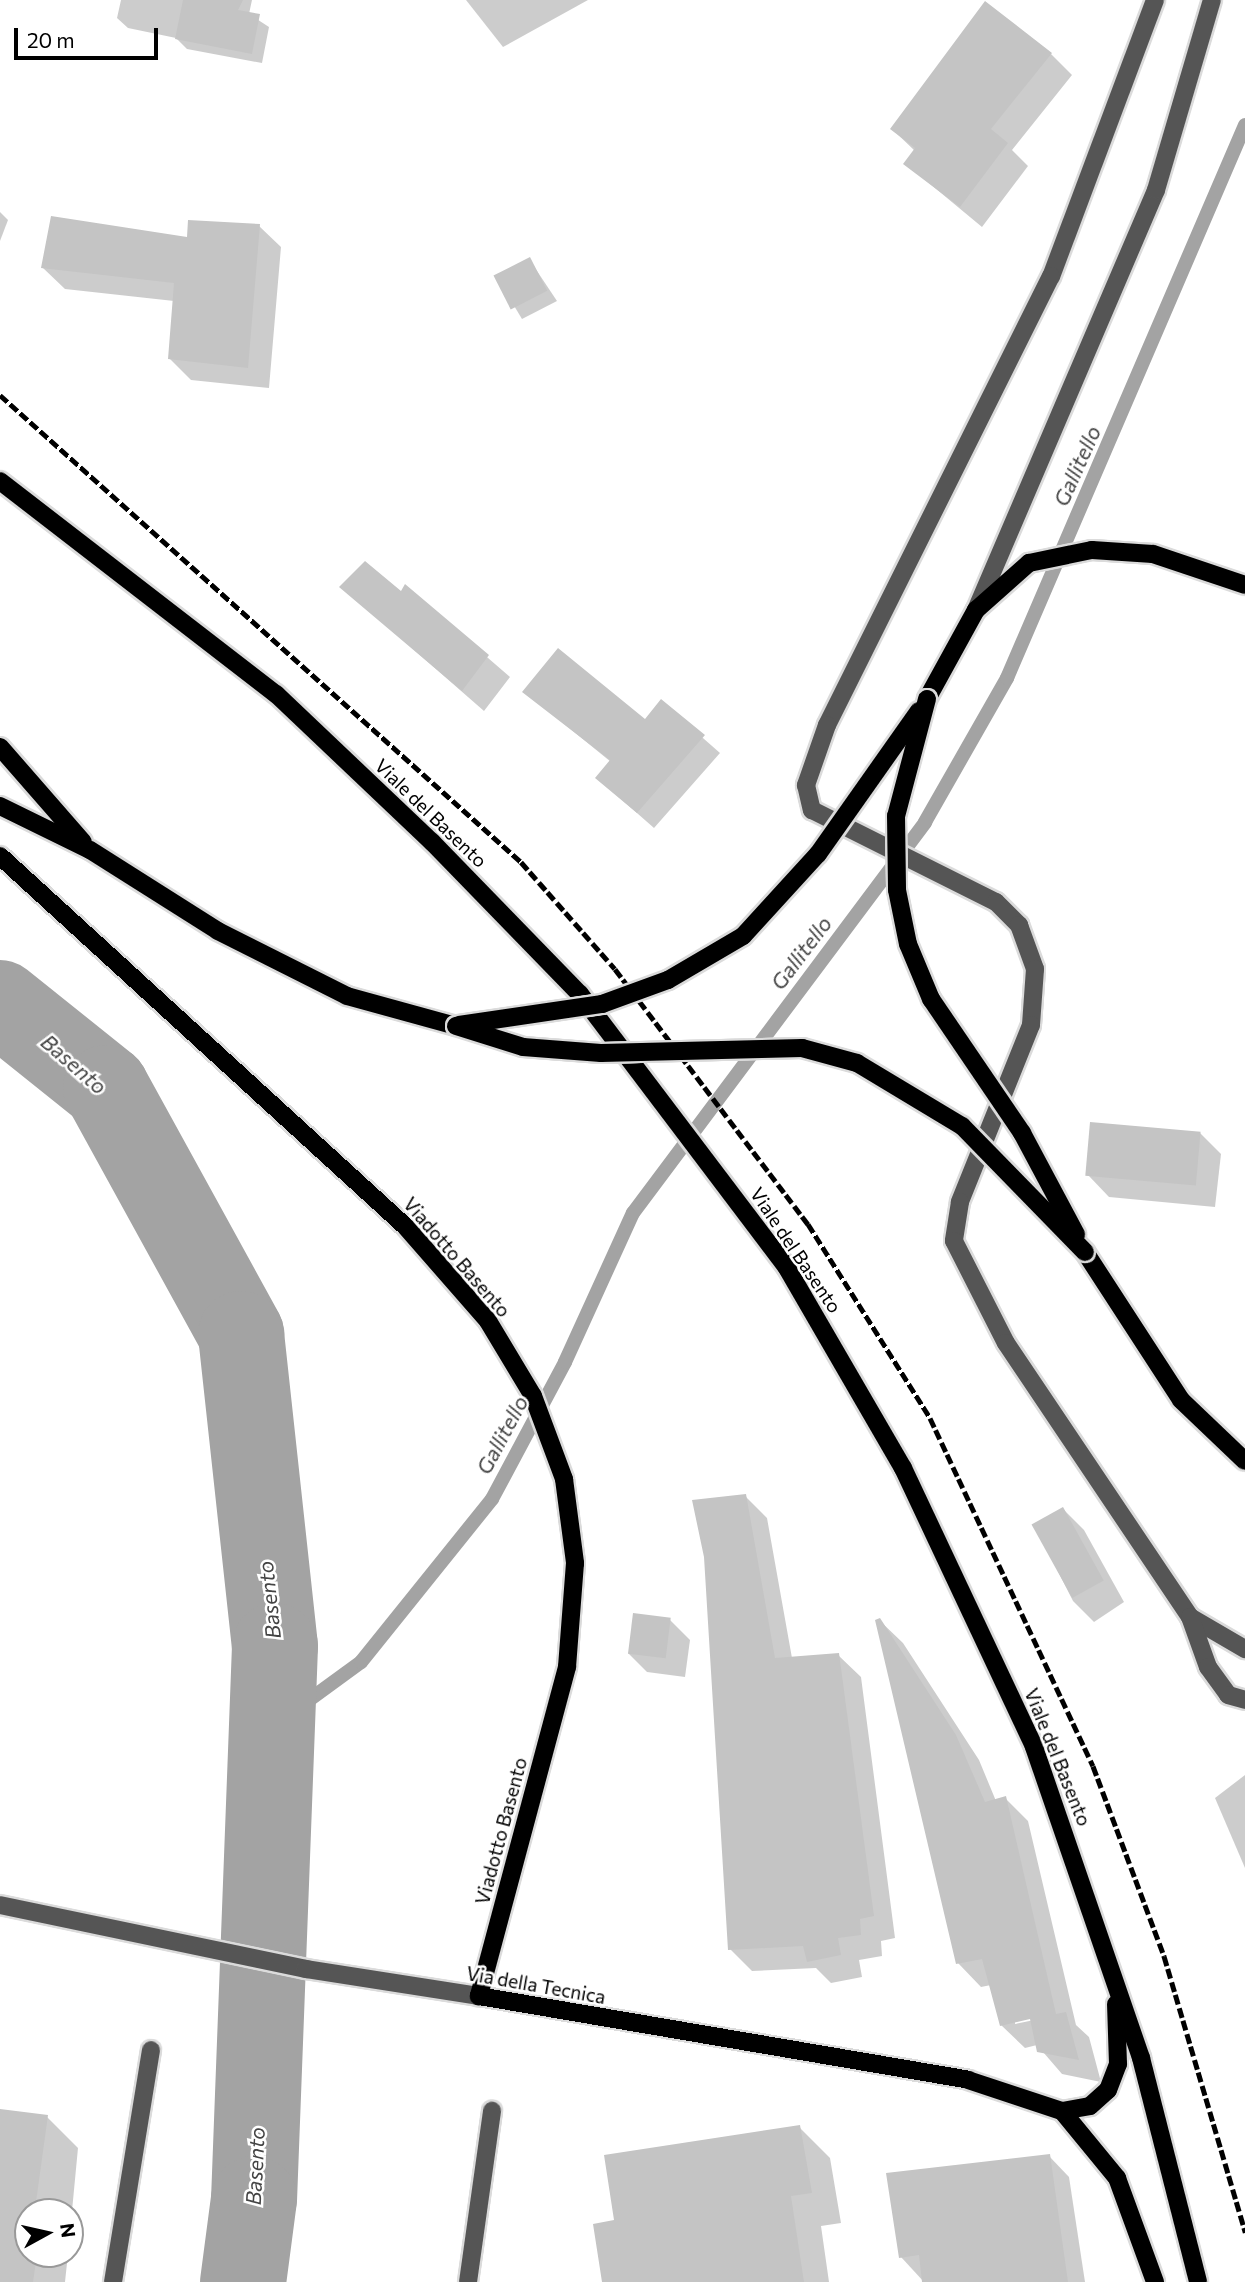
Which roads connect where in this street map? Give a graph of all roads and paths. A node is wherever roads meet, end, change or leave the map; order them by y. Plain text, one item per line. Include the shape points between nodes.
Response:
1 (1155, 0) edge
2 (1212, 0) edge
3 (0, 481) edge
4 (1245, 585) edge
5 (976, 610) junction
6 (928, 699) junction
7 (0, 747) edge
8 (0, 806) edge
9 (90, 850) junction
10 (0, 856) edge
11 (456, 1026) junction
12 (1085, 1252) junction
13 (1245, 1461) edge
14 (1190, 1617) junction
15 (1245, 1649) edge
16 (1245, 1700) edge
17 (3, 1909) edge
18 (1115, 1983) junction
19 (479, 1996) junction
20 (151, 2050) dead end
21 (492, 2111) dead end
22 (1062, 2111) junction
23 (113, 2282) edge
24 (468, 2282) edge
25 (1155, 2282) edge
26 (1198, 2282) edge

1 - 14 street, bridge via 1040,300 827,725 806,785 812,810 996,902 1019,925 1035,969 1031,1025 960,1202 954,1241 1006,1342
2 - 5 street via 1180,117 1112,301
3 - 18 main road, Viale del Basento, bridge via 276,694 580,994 788,1268 890,1444 967,1598 1034,1747
4 - 5 main road via 1153,554 1092,550 1029,563
5 - 6 main road
6 - 11 main road, bridge via 818,855 743,936 668,980 602,1004
6 - 12 main road, bridge via 896,816 897,890 908,944 931,999 1022,1133
7 - 9 main road
8 - 9 main road
9 - 11 main road via 218,931 347,996
10 - 19 main road, Viadotto Basento via 406,1227 488,1321 533,1396 564,1479 575,1563 567,1667
11 - 12 main road, bridge via 523,1047 601,1053 802,1048 857,1063 961,1126
12 - 13 main road via 1181,1400
14 - 15 street
14 - 16 street via 1208,1667 1228,1695
17 - 19 street, Via della Tecnica via 306,1969
18 - 22 main road via 1115,2073 1090,2106
18 - 26 main road, Viale del Basento via 1141,2058
19 - 22 main road, Via della Tecnica via 968,2080
20 - 23 street
21 - 24 street
22 - 25 main road via 1117,2178

